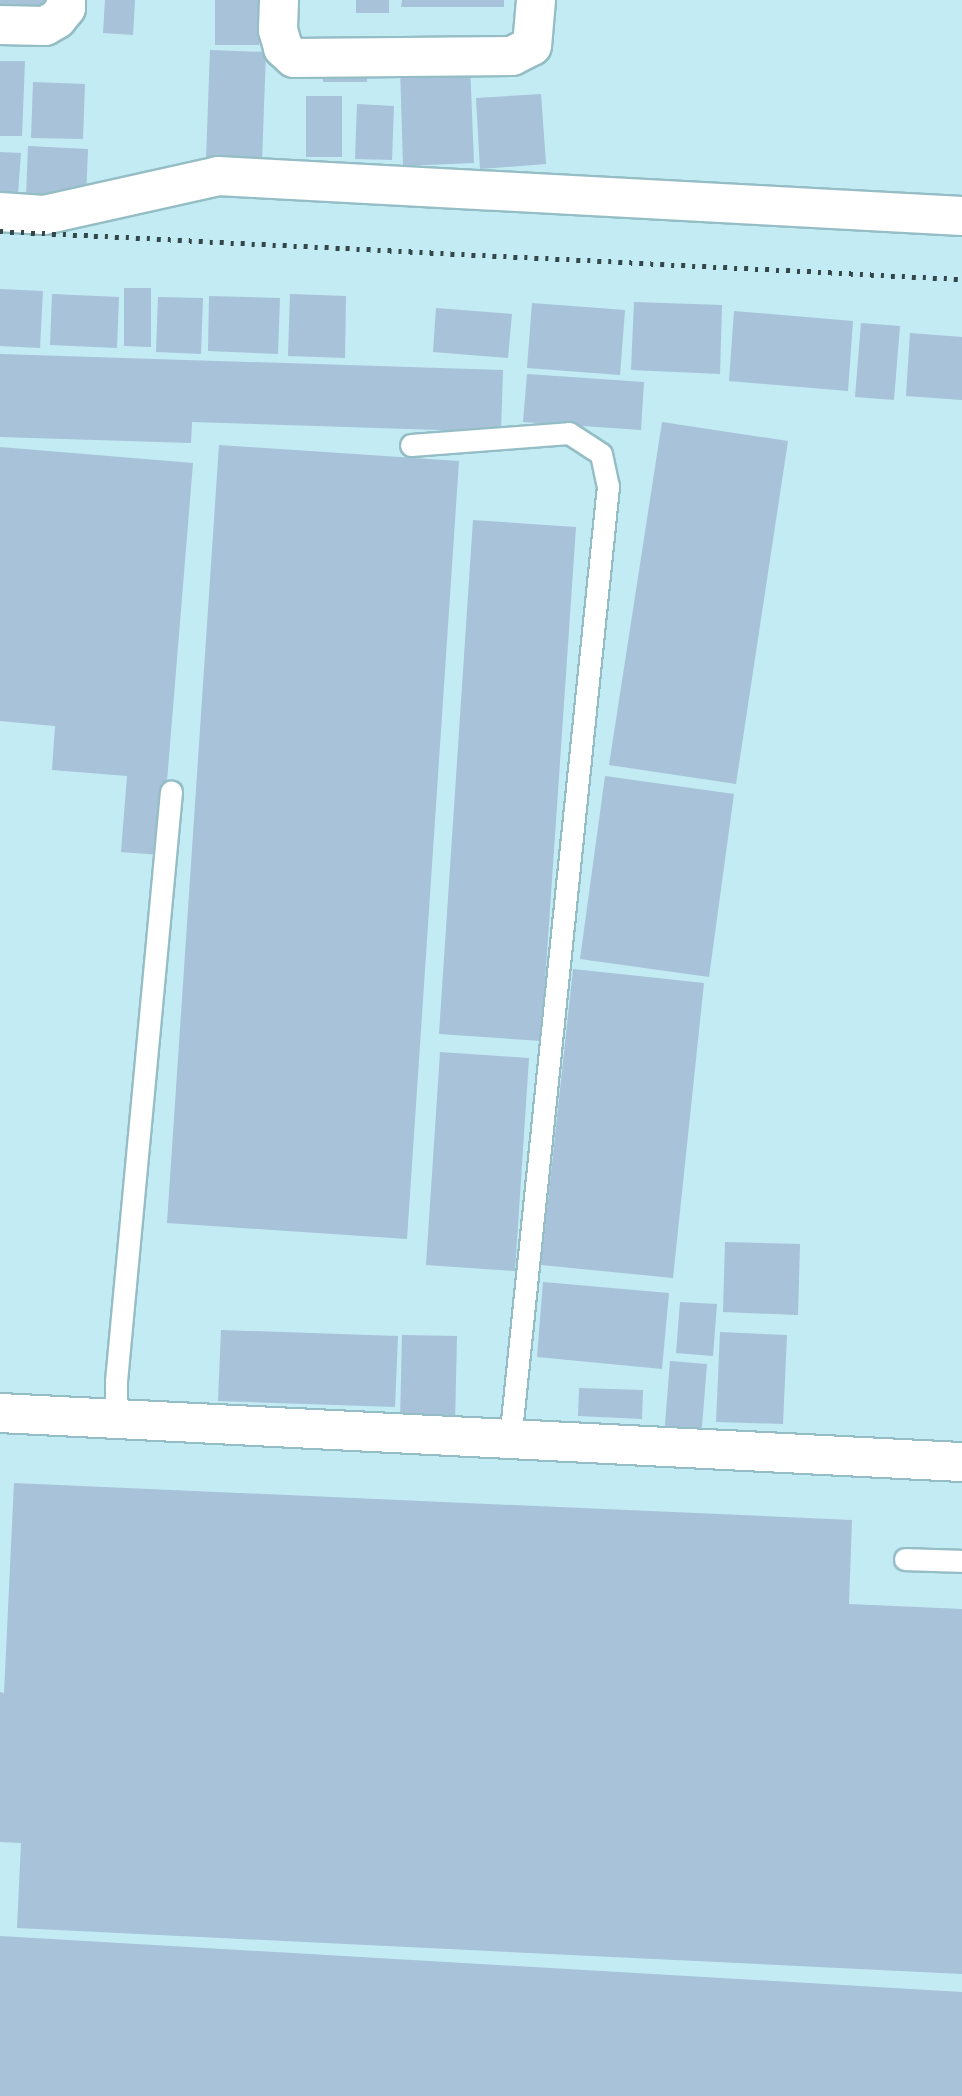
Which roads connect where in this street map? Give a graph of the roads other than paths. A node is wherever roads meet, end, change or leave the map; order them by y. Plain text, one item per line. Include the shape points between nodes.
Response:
1 (66, 0) edge
2 (279, 0) edge
3 (536, 0) edge
4 (0, 25) edge
5 (0, 212) edge
6 (962, 216) edge
7 (411, 445) dead end
8 (171, 792) dead end
9 (0, 1413) edge
10 (116, 1419) junction
11 (510, 1441) junction
12 (962, 1462) edge
13 (905, 1559) dead end
14 (962, 1561) edge

1 - 4 street via 58,19 45,26
2 - 3 street via 278,30 283,48 294,58 512,56 532,46
5 - 6 street via 44,215 218,176
7 - 11 lane via 569,433 601,454 608,486
8 - 10 lane
9 - 10 street
10 - 11 street
11 - 12 street
13 - 14 lane

